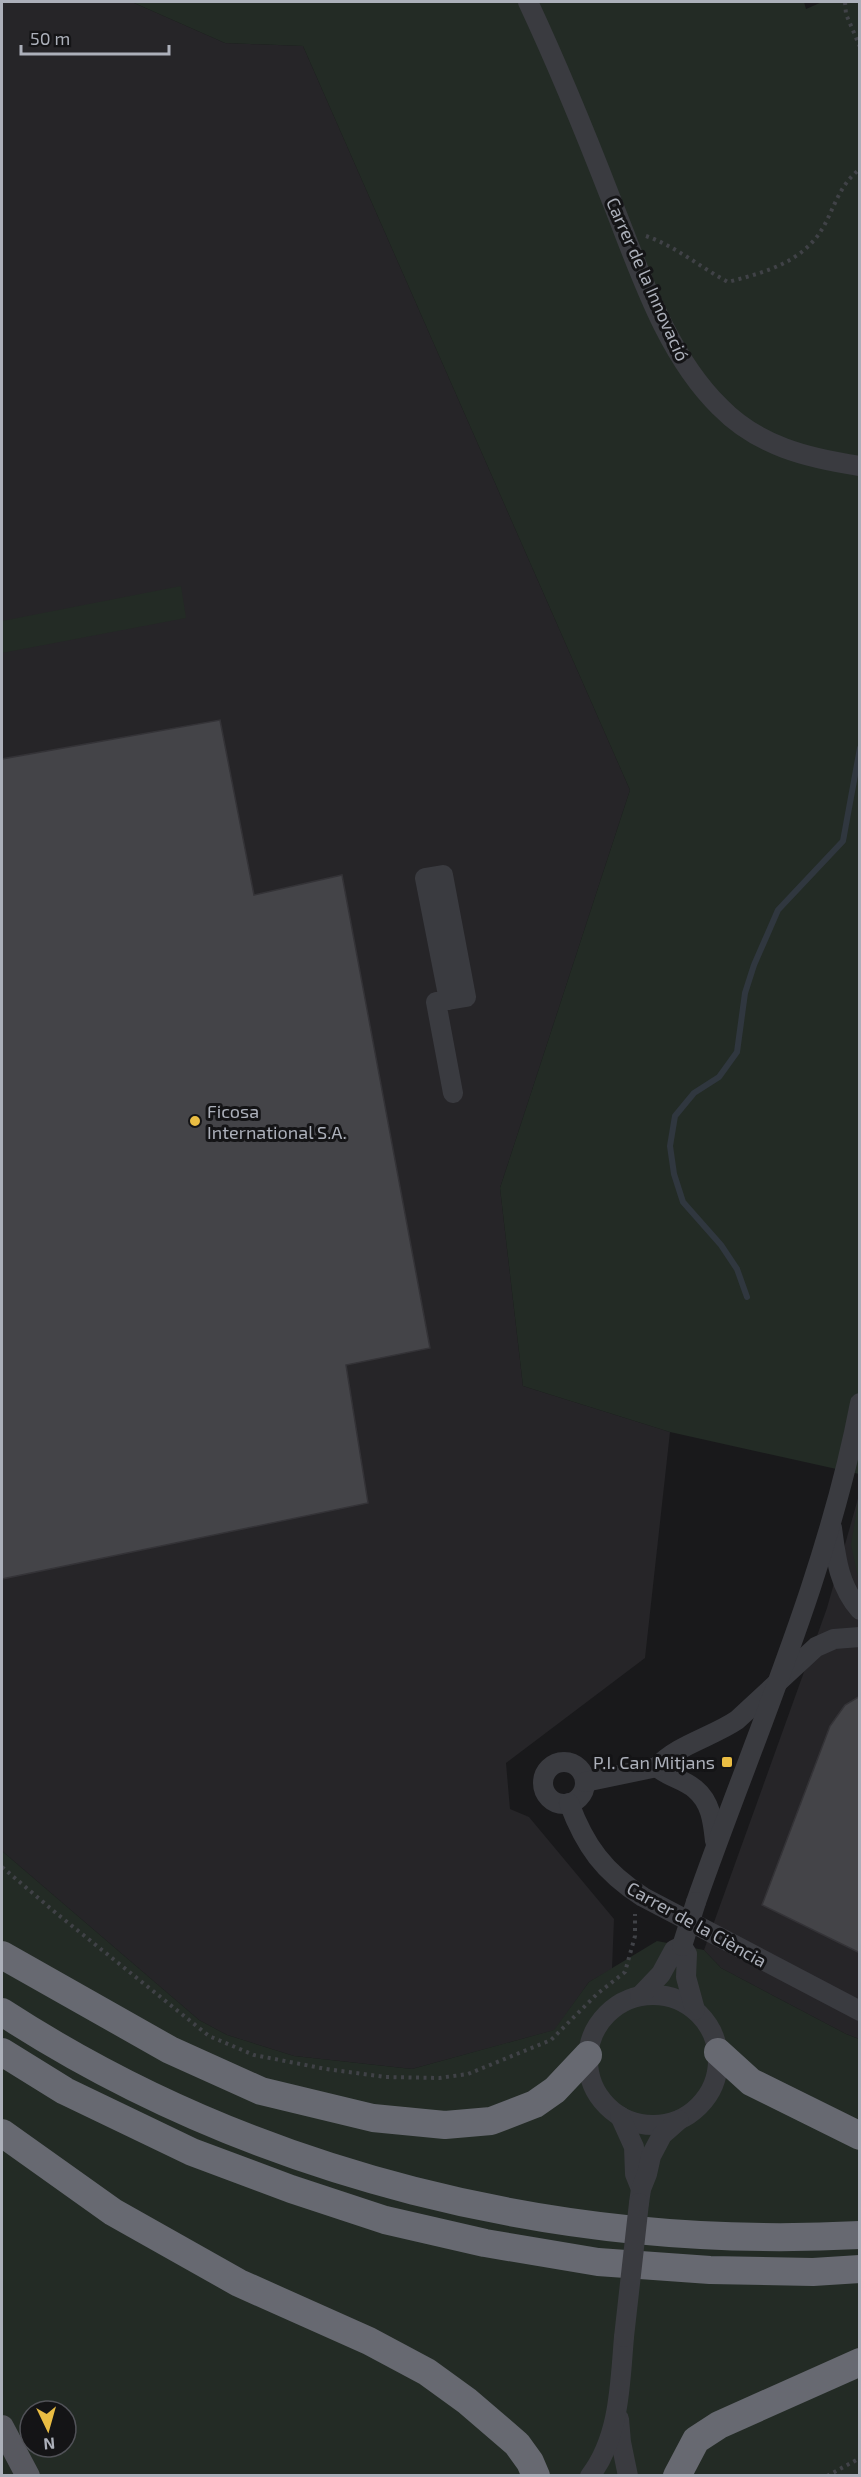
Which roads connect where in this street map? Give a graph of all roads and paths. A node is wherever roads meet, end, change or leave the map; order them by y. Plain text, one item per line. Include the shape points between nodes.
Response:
1 (528, 2) edge
2 (845, 2) edge
3 (860, 47) edge
4 (860, 169) edge
5 (622, 227) junction
6 (860, 466) edge
7 (448, 1000) junction
8 (453, 1092) dead end
9 (860, 1403) edge
10 (831, 1523) junction
11 (860, 1610) edge
12 (860, 1637) edge
13 (777, 1685) junction
14 (657, 1767) junction
15 (585, 1782) junction
16 (569, 1803) junction
17 (716, 1845) junction
18 (2, 1867) edge
19 (635, 1892) junction
20 (682, 1946) junction
21 (2, 1954) edge
22 (640, 1996) junction
23 (695, 2010) junction
24 (860, 2011) edge
25 (2, 2013) edge
26 (2, 2052) edge
27 (718, 2052) junction
28 (588, 2055) junction
29 (620, 2116) junction
30 (679, 2120) junction
31 (2, 2133) edge
32 (860, 2136) edge
33 (640, 2196) junction
34 (860, 2235) edge
35 (860, 2270) edge
36 (860, 2362) edge
37 (618, 2400) junction
38 (2, 2427) edge
39 (860, 2458) edge
40 (28, 2475) edge
41 (536, 2475) edge
42 (590, 2475) edge
43 (628, 2475) edge
44 (677, 2475) edge
45 (827, 2475) edge

1 - 5 street, Carrer de la Innovació
2 - 3 path
4 - 5 path via 836,198 825,225 809,248 772,270 728,282 665,243
5 - 6 street, Carrer de la Innovació via 674,346 720,408 772,445 798,455
7 - 7 street via 466,996 443,874 425,878
7 - 8 street via 436,1002
9 - 10 street
10 - 11 street via 839,1574 850,1599
10 - 13 street
12 - 13 street via 834,1639 816,1647
13 - 14 street via 723,1730 666,1757
13 - 17 street
14 - 15 street
14 - 17 street via 694,1788 706,1801
15 - 16 street via 583,1792
15 - 16 street via 580,1768 570,1762 561,1762 548,1770 543,1780 547,1795
16 - 19 street, Carrer de la Ciència via 594,1854 619,1882
17 - 20 street, bridge
18 - 19 path via 209,2036 254,2055 386,2077 468,2074 551,2040 625,1972 635,1936
19 - 24 street, Carrer de la Ciència
20 - 22 street via 674,1950 661,1974
20 - 23 street via 687,1954 686,1977
21 - 28 highway via 170,2050 261,2091 373,2118 445,2126 490,2121 535,2104 555,2090
22 - 23 street via 664,1996
22 - 28 street via 618,2005 600,2022
23 - 27 street via 710,2029
25 - 34 highway via 104,2071 189,2113 297,2156 397,2187 546,2219 638,2230 715,2236
26 - 35 highway via 65,2091 192,2152 385,2220 484,2243 598,2262 710,2270
27 - 30 street via 717,2074 708,2096
27 - 32 highway via 751,2082
28 - 29 street via 590,2076 598,2095
29 - 30 street via 644,2124
29 - 33 street via 634,2147
30 - 33 street via 662,2135 651,2156
31 - 41 highway via 113,2212 171,2245 239,2283 369,2341 427,2372 517,2444
33 - 37 street, bridge
36 - 44 highway via 719,2425 696,2440
37 - 42 street via 609,2440
37 - 43 street
38 - 40 main road
39 - 45 path

